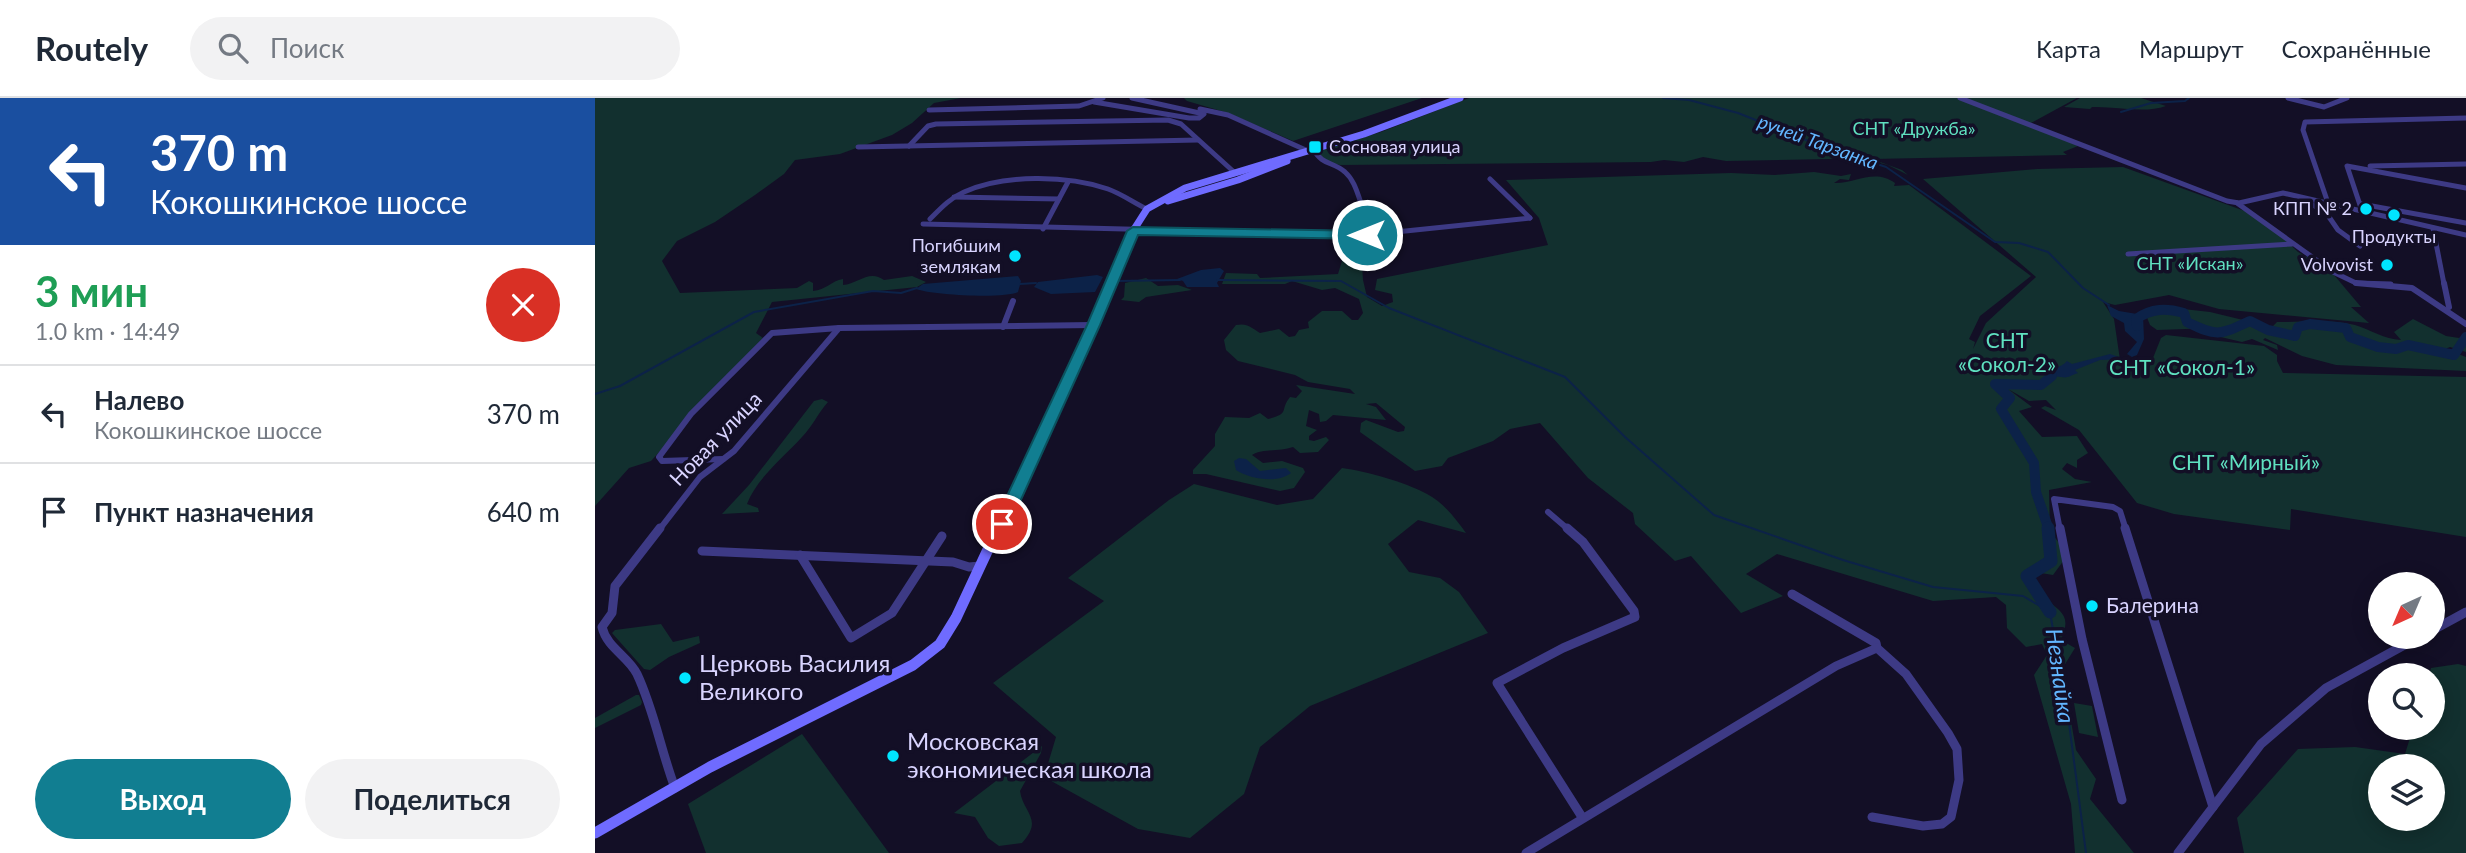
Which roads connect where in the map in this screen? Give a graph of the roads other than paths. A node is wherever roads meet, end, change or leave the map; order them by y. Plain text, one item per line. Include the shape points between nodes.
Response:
1 (1103, 98) edge
2 (1132, 98) edge
3 (1148, 98) edge
4 (1460, 98) edge
5 (1960, 98) edge
6 (2288, 98) edge
7 (2347, 98) edge
8 (1094, 102) junction
9 (929, 110) dead end
10 (2466, 118) edge
11 (1198, 140) junction
12 (909, 146) junction
13 (858, 147) dead end
14 (1311, 150) junction
15 (1299, 154) junction
16 (2466, 164) edge
17 (2363, 168) junction
18 (1234, 172) junction
19 (1224, 175) junction
20 (1490, 179) dead end
21 (1210, 180) junction
22 (1068, 182) junction
23 (1233, 182) junction
24 (1218, 186) junction
25 (2466, 188) edge
26 (953, 197) junction
27 (2302, 197) junction
28 (1059, 199) junction
29 (2237, 203) junction
30 (2328, 203) junction
31 (1154, 204) junction
32 (2361, 208) junction
33 (1147, 209) junction
34 (930, 219) dead end
35 (2466, 223) edge
36 (923, 224) dead end
37 (1042, 229) junction
38 (2433, 229) junction
39 (1133, 231) junction
40 (1367, 235) junction
41 (2466, 235) edge
42 (2290, 244) junction
43 (2360, 246) dead end
44 (2127, 254) dead end
45 (1013, 301) dead end
46 (2449, 307) dead end
47 (2466, 324) edge
48 (1093, 325) junction
49 (1003, 327) junction
50 (839, 328) junction
51 (724, 459) junction
52 (1548, 512) dead end
53 (942, 536) dead end
54 (702, 551) dead end
55 (800, 555) junction
56 (926, 561) junction
57 (981, 566) junction
58 (1792, 594) dead end
59 (2466, 612) edge
60 (2462, 619) edge
61 (2445, 625) edge
62 (1877, 648) junction
63 (2394, 649) edge
64 (675, 790) junction
65 (2122, 800) dead end
66 (2213, 807) junction
67 (1582, 817) junction
68 (1872, 817) dead end
69 (595, 833) edge
70 (595, 839) edge
71 (1526, 853) edge
72 (2178, 853) edge

1 - 8 street
2 - 8 street via 1204,114 1189,118
3 - 14 street via 1225,114
4 - 14 main road
5 - 29 street via 2136,169
6 - 7 street via 2324,107
8 - 9 street
10 - 30 street via 2305,122 2303,130
11 - 12 street
11 - 12 street via 1181,124 1168,120 936,124 928,126
11 - 18 street
12 - 13 street
14 - 15 main road
14 - 40 street via 1320,161 1342,167 1355,185 1361,203 1353,208
15 - 18 main road
15 - 23 main road
16 - 17 street
17 - 25 street
17 - 32 street via 2346,166
18 - 19 main road
19 - 21 main road
19 - 23 street via 1222,180
20 - 40 street via 1530,218
21 - 24 street via 1219,181
21 - 31 main road
22 - 26 street via 983,184
22 - 28 street
22 - 33 street via 1105,188
23 - 24 main road
24 - 31 main road
26 - 28 street
26 - 34 street
27 - 29 street via 2279,192
27 - 30 street
27 - 43 street
28 - 37 street
29 - 42 street via 2265,220
30 - 32 street
31 - 33 main road
32 - 35 street
32 - 38 street
33 - 39 main road
36 - 37 street
37 - 39 street
38 - 41 street
38 - 46 street
39 - 40 street
39 - 48 main road
42 - 44 street
42 - 47 street via 2351,281 2414,288
45 - 49 street
48 - 49 street
48 - 57 main road
49 - 50 street
50 - 51 street, Новая улица
50 - 51 street via 772,333 691,414 659,457 662,461
51 - 64 street, Новая улица via 700,477 615,586 612,613 602,627 607,643 633,666 642,685
52 - 67 street via 1583,542 1635,617 1497,683
53 - 56 street
54 - 55 street
55 - 56 street
55 - 56 street via 851,638 892,612
56 - 57 street
57 - 64 main road via 950,629 932,652
58 - 62 street via 1877,643
59 - 60 street
60 - 61 street
62 - 67 street via 1836,666
62 - 68 street via 1906,674 1948,733 1957,749 1959,780 1951,817 1942,824 1923,826
63 - 66 street via 2318,694 2261,744
64 - 69 main road
64 - 70 main road
65 - 66 street via 2082,639 2054,499 2113,507 2120,512
66 - 72 street
67 - 71 street

